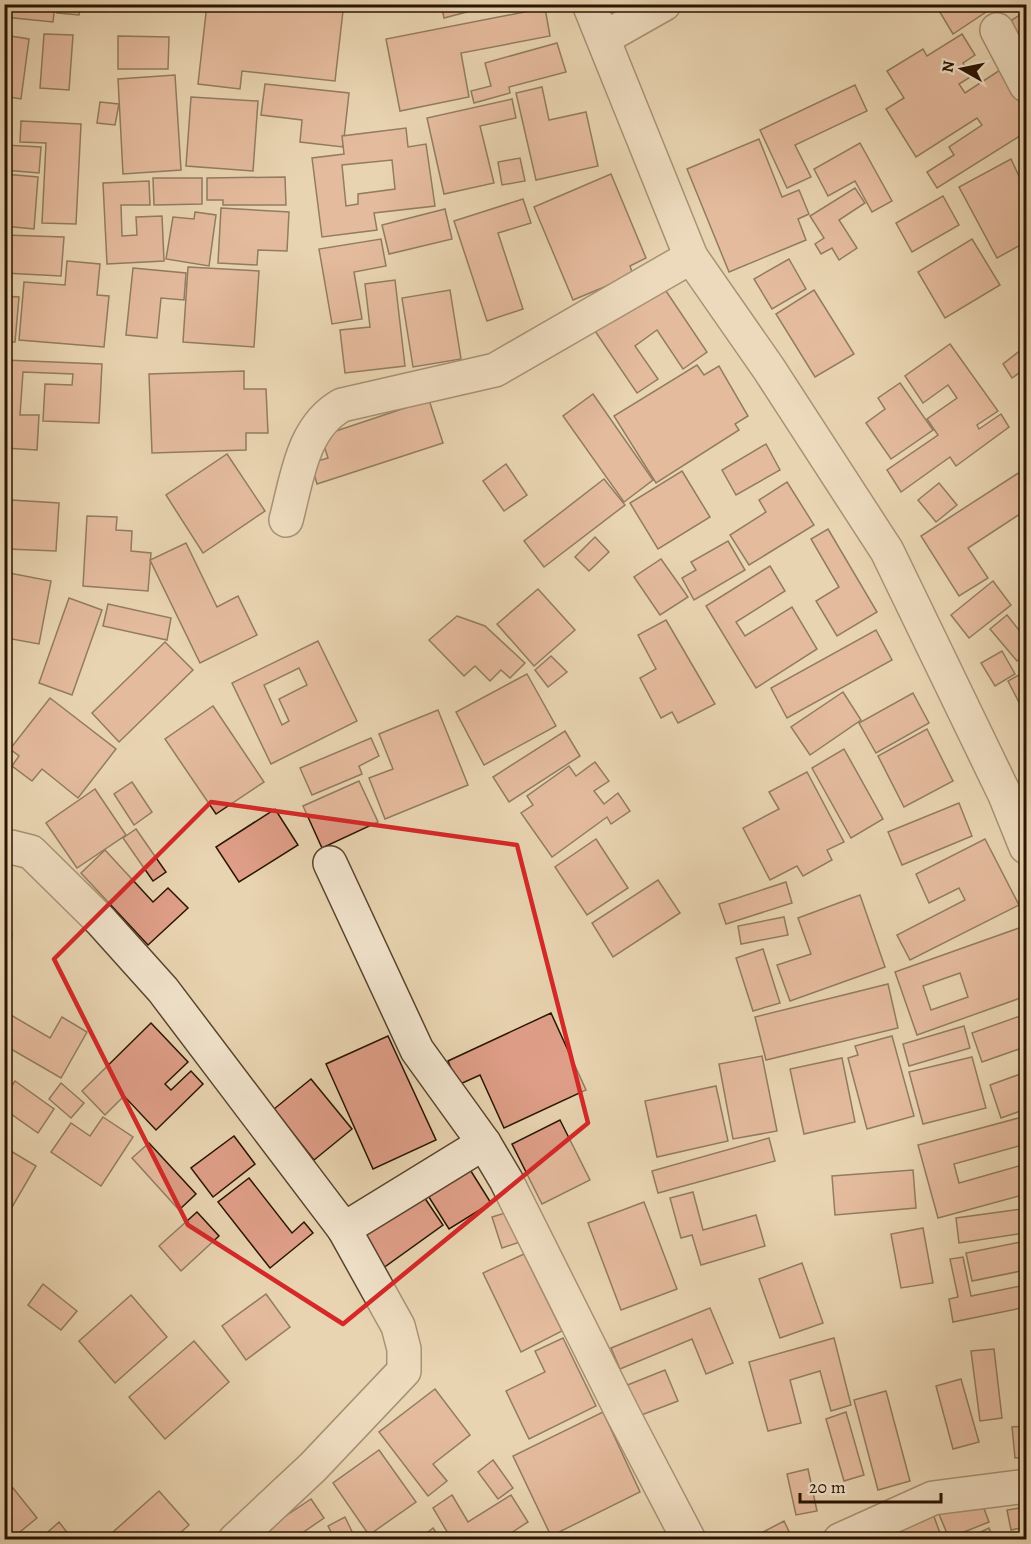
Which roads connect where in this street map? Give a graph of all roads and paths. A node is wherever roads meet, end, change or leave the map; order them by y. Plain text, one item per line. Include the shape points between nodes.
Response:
1 (589, 4) edge
2 (664, 4) edge
3 (998, 30) dead end
4 (604, 38) junction
5 (1026, 85) edge
6 (691, 257) junction
7 (286, 519) dead end
8 (1026, 847) edge
9 (4, 849) edge
10 (330, 863) dead end
11 (484, 1143) junction
12 (344, 1229) junction
13 (1026, 1486) edge
14 (235, 1539) edge
15 (690, 1539) edge
16 (840, 1539) edge

1 - 4 street
2 - 4 street
3 - 5 street
4 - 6 street
6 - 7 street via 495,370 342,405 327,414 311,436
6 - 8 street via 770,369 887,551 1005,795
9 - 12 street via 31,852 128,950 163,990
10 - 11 street via 417,1050
11 - 12 street
11 - 15 street
12 - 14 street via 398,1326 404,1371 313,1467
13 - 16 street via 933,1498

